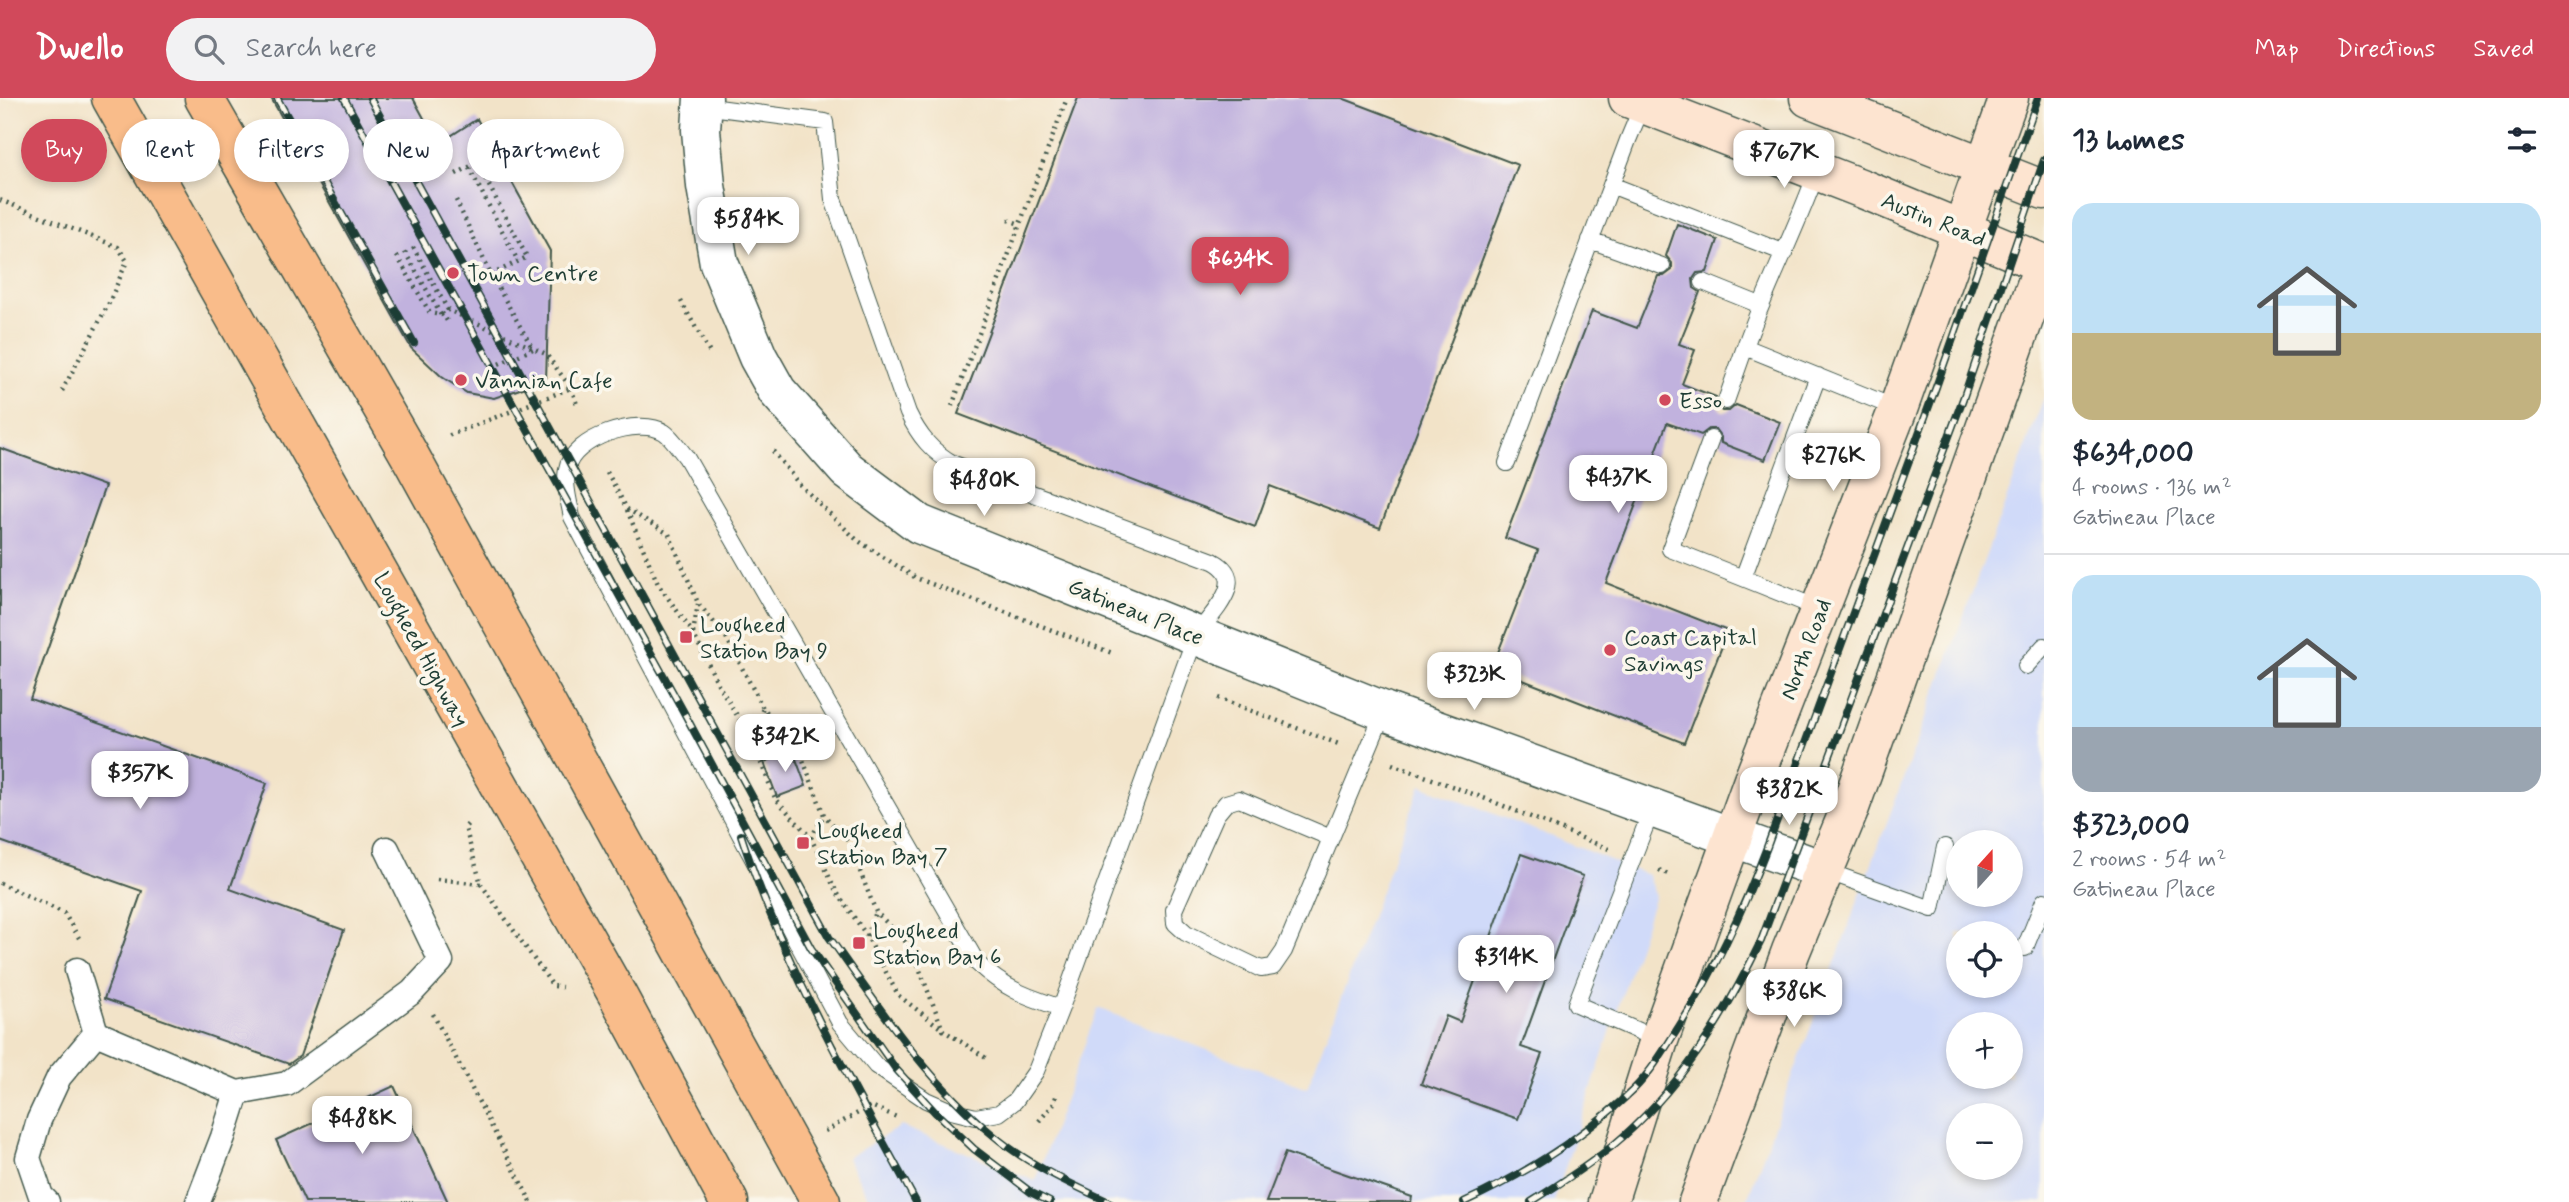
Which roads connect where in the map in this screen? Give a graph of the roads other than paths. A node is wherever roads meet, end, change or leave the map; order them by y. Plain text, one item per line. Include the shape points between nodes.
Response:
1 (111, 98) edge
2 (204, 98) edge
3 (1809, 98) edge
4 (2009, 98) edge
5 (1636, 101) edge
6 (703, 102) edge
7 (1986, 166) junction
8 (1816, 171) junction
9 (1611, 186) junction
10 (2044, 190) edge
11 (1961, 229) junction
12 (1590, 240) junction
13 (1785, 253) junction
14 (2044, 263) edge
15 (1662, 266) dead end
16 (1703, 282) dead end
17 (1760, 305) junction
18 (1745, 347) junction
19 (1818, 376) junction
20 (1726, 401) dead end
21 (1898, 409) junction
22 (1712, 439) dead end
23 (1507, 463) dead end
24 (1743, 578) junction
25 (1820, 609) junction
26 (1196, 635) junction
27 (2044, 646) edge
28 (2026, 666) dead end
29 (1384, 711) junction
30 (1652, 809) junction
31 (1331, 838) junction
32 (1732, 839) junction
33 (1945, 847) dead end
34 (387, 849) dead end
35 (1826, 871) junction
36 (2044, 901) edge
37 (2025, 948) dead end
38 (77, 970) road end
39 (1061, 1008) junction
40 (96, 1034) junction
41 (1659, 1040) junction
42 (237, 1093) junction
43 (47, 1202) edge
44 (198, 1202) edge
45 (729, 1202) edge
46 (821, 1202) edge
47 (1608, 1202) edge
48 (1698, 1202) edge

1 - 45 main road, Lougheed Highway via 612,984
2 - 46 main road via 410,456
3 - 7 main road
4 - 7 main road, North Road
5 - 8 main road, Austin Road
5 - 9 lane
6 - 26 street, Gatineau Place via 706,186 719,263 777,391 846,470 919,524
6 - 26 lane via 825,122 833,199 917,431 929,447 954,464 1225,567 1230,575 1227,593
7 - 10 main road
7 - 11 main road, North Road
8 - 11 main road, Austin Road
8 - 13 lane
9 - 12 lane
9 - 13 lane
11 - 14 main road, Austin Road
11 - 21 main road, North Road
12 - 15 lane
12 - 23 lane
13 - 17 lane
14 - 35 main road
16 - 17 lane
17 - 18 lane
18 - 19 lane
18 - 20 lane
19 - 21 lane
19 - 24 lane
21 - 25 main road, North Road
22 - 24 lane via 1670,549
24 - 25 lane
25 - 32 main road, North Road
26 - 29 street, Gatineau Place
26 - 39 lane
27 - 28 lane
29 - 30 street, Gatineau Place
29 - 31 lane
30 - 32 street, Gatineau Place
30 - 41 lane via 1576,1004
31 - 31 lane via 1273,967 1261,969 1186,933 1175,923 1174,910 1216,815 1226,803 1239,799
32 - 35 street, Gatineau Place
32 - 41 main road, North Road
33 - 35 lane via 1932,909
34 - 42 street via 441,961 418,986 287,1084
35 - 48 main road via 1791,951
36 - 37 lane
38 - 40 street
39 - 39 lane via 1031,1081 999,1113 976,1117 951,1111 876,1066 840,1023 572,517 567,466 577,450 617,430 645,426 665,432 686,457 977,963 998,982
40 - 42 street
40 - 43 street via 60,1077 39,1120 28,1158
41 - 47 main road, North Road
42 - 44 street

